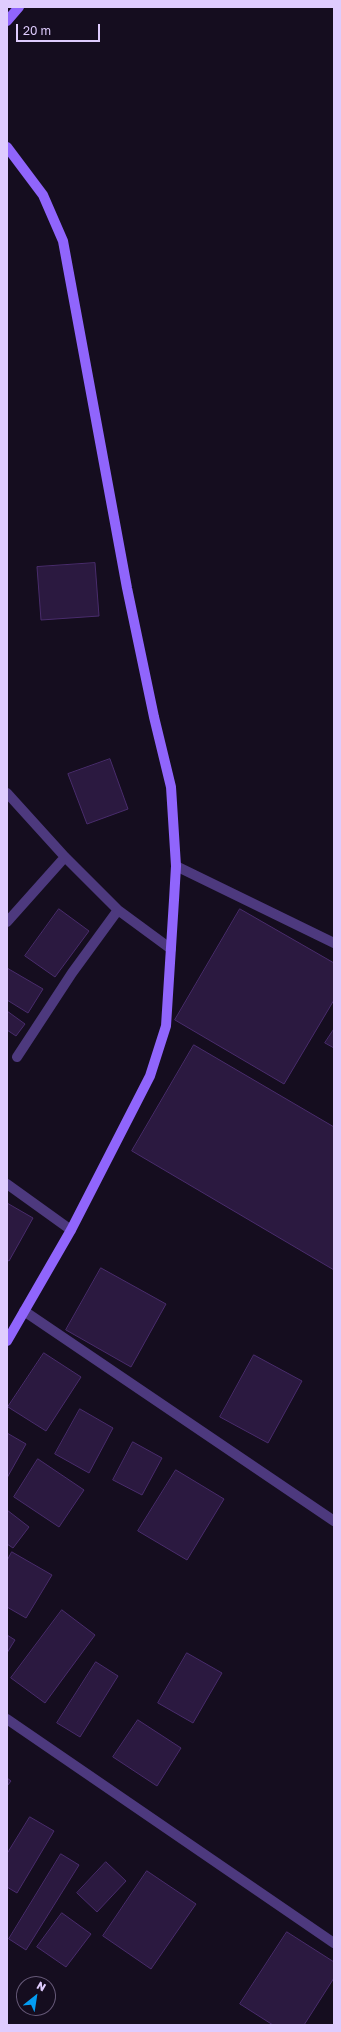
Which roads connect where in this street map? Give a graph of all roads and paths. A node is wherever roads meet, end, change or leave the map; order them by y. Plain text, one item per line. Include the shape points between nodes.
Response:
1 (18, 7) edge
2 (7, 21) edge
3 (7, 147) edge
4 (7, 793) edge
5 (65, 857) junction
6 (176, 866) junction
7 (118, 910) junction
8 (7, 922) edge
9 (334, 943) edge
10 (172, 949) junction
11 (17, 1057) dead end
12 (7, 1184) edge
13 (71, 1230) junction
14 (24, 1311) junction
15 (7, 1341) edge
16 (334, 1521) edge
17 (7, 1719) edge
18 (334, 1943) edge

1 - 2 street
3 - 6 street via 43,196 63,241 127,588 171,787
4 - 5 street
5 - 7 street
5 - 8 street
6 - 9 street
6 - 10 street
7 - 10 street
7 - 11 street via 72,973
10 - 13 street via 166,1026 150,1076
12 - 13 street
13 - 14 street
14 - 15 street
14 - 16 street
17 - 18 street

